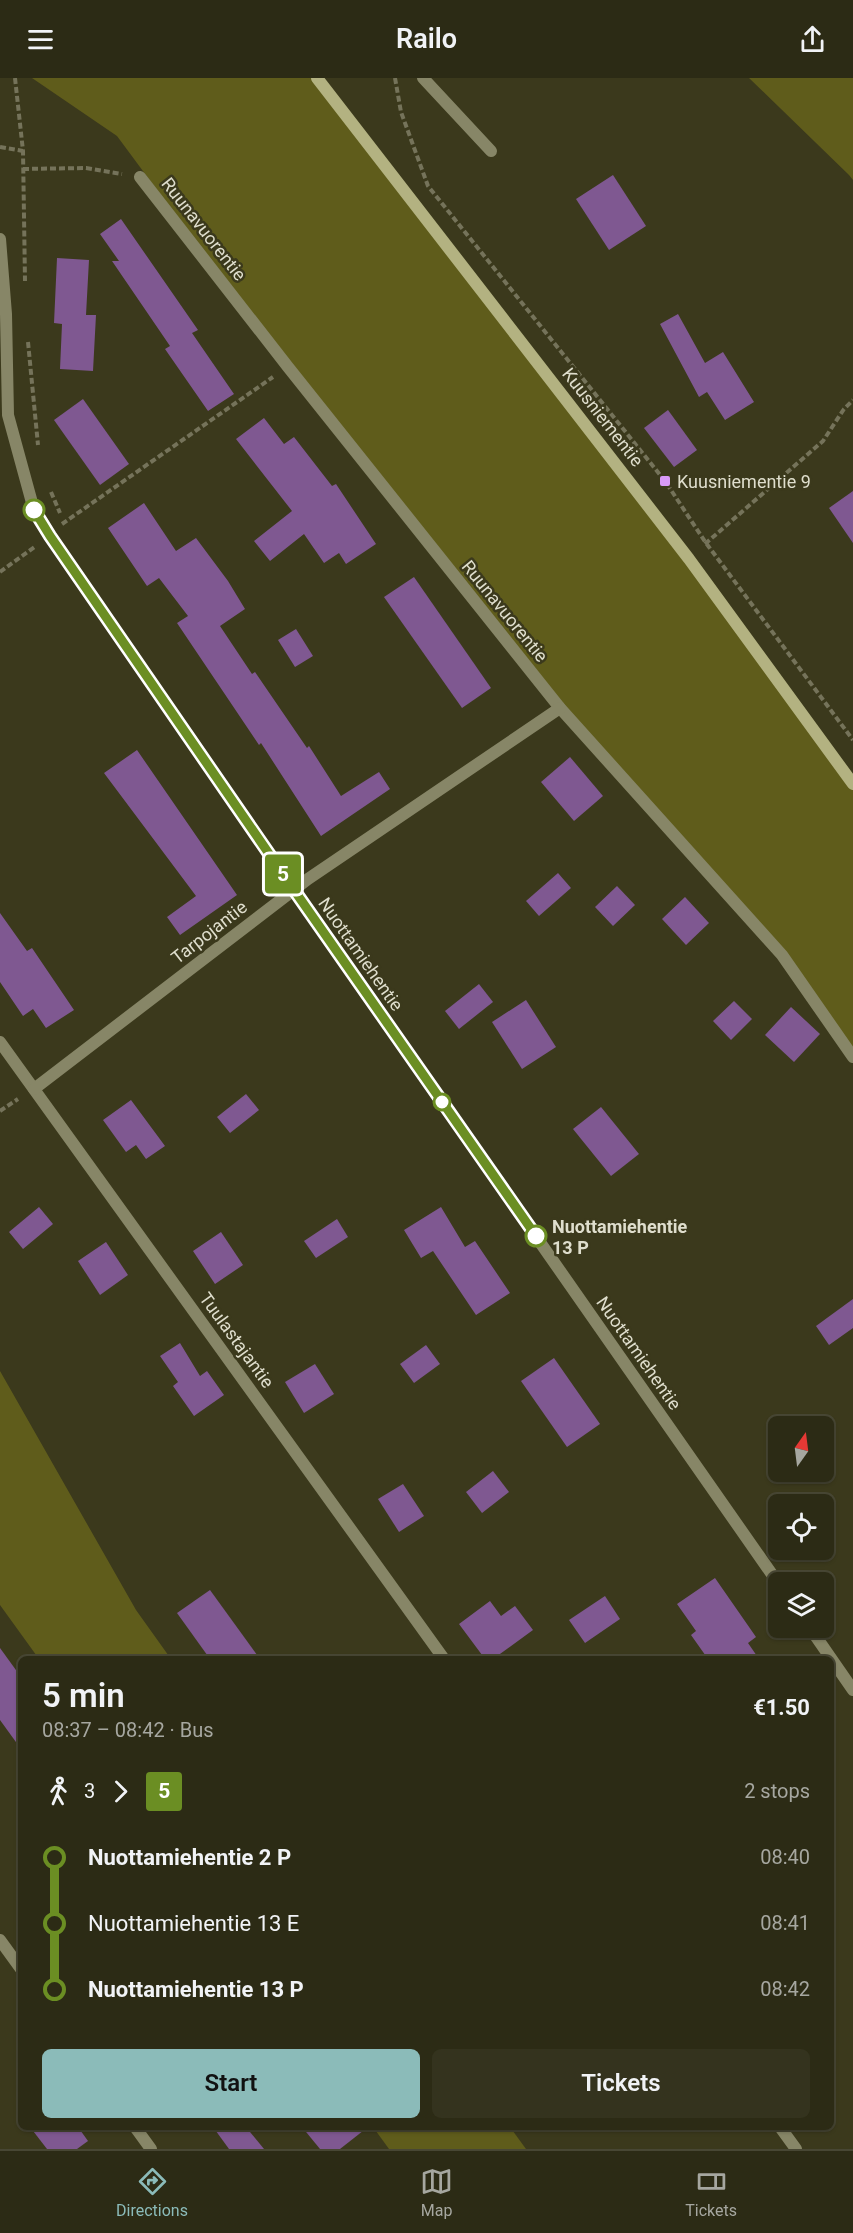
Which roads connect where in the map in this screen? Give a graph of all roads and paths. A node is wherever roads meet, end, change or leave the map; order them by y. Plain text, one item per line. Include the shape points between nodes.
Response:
1 (15, 78) edge
2 (317, 78) edge
3 (395, 78) edge
4 (423, 78) edge
5 (0, 147) edge
6 (23, 151) junction
7 (490, 151) dead end
8 (23, 169) junction
9 (140, 177) joint
10 (0, 238) edge
11 (25, 292) dead end
12 (27, 338) dead end
13 (288, 367) junction
14 (853, 400) edge
15 (39, 456) dead end
16 (50, 490) dead end
17 (64, 522) junction
18 (71, 531) dead end
19 (706, 543) junction
20 (689, 558) junction
21 (560, 708) junction
22 (853, 740) edge
23 (853, 784) edge
24 (294, 890) junction
25 (0, 1042) edge
26 (853, 1057) edge
27 (34, 1089) junction
28 (770, 1572) edge
29 (817, 1638) edge
30 (442, 1656) edge
31 (829, 1656) edge
32 (834, 1663) edge
33 (853, 1690) edge
34 (0, 1940) edge
35 (18, 1965) edge
36 (137, 2130) edge
37 (782, 2130) edge
38 (151, 2149) edge
39 (796, 2149) edge

1 - 6 path
2 - 20 street, Kuusniementie
3 - 19 path via 401,112 428,186 665,481
4 - 7 street
5 - 6 path
6 - 8 path
8 - 9 path via 86,168
8 - 11 path
9 - 13 street, Ruunavuorentie
10 - 24 street, Nuottamiehentie via 8,415 34,510
12 - 15 path
13 - 17 path
13 - 21 street, Ruunavuorentie
14 - 19 path via 823,441
16 - 17 path
17 - 18 path
19 - 20 path
19 - 22 path
20 - 23 street, Kuusniementie
21 - 24 street, Tarpojantie
21 - 26 street, Ruunavuorentie via 782,955
24 - 27 street, Tarpojantie
24 - 28 street, Nuottamiehentie
25 - 27 street, Tuulastajantie
27 - 30 street, Tuulastajantie
29 - 31 street
32 - 33 street
34 - 35 street
36 - 38 street
37 - 39 street

